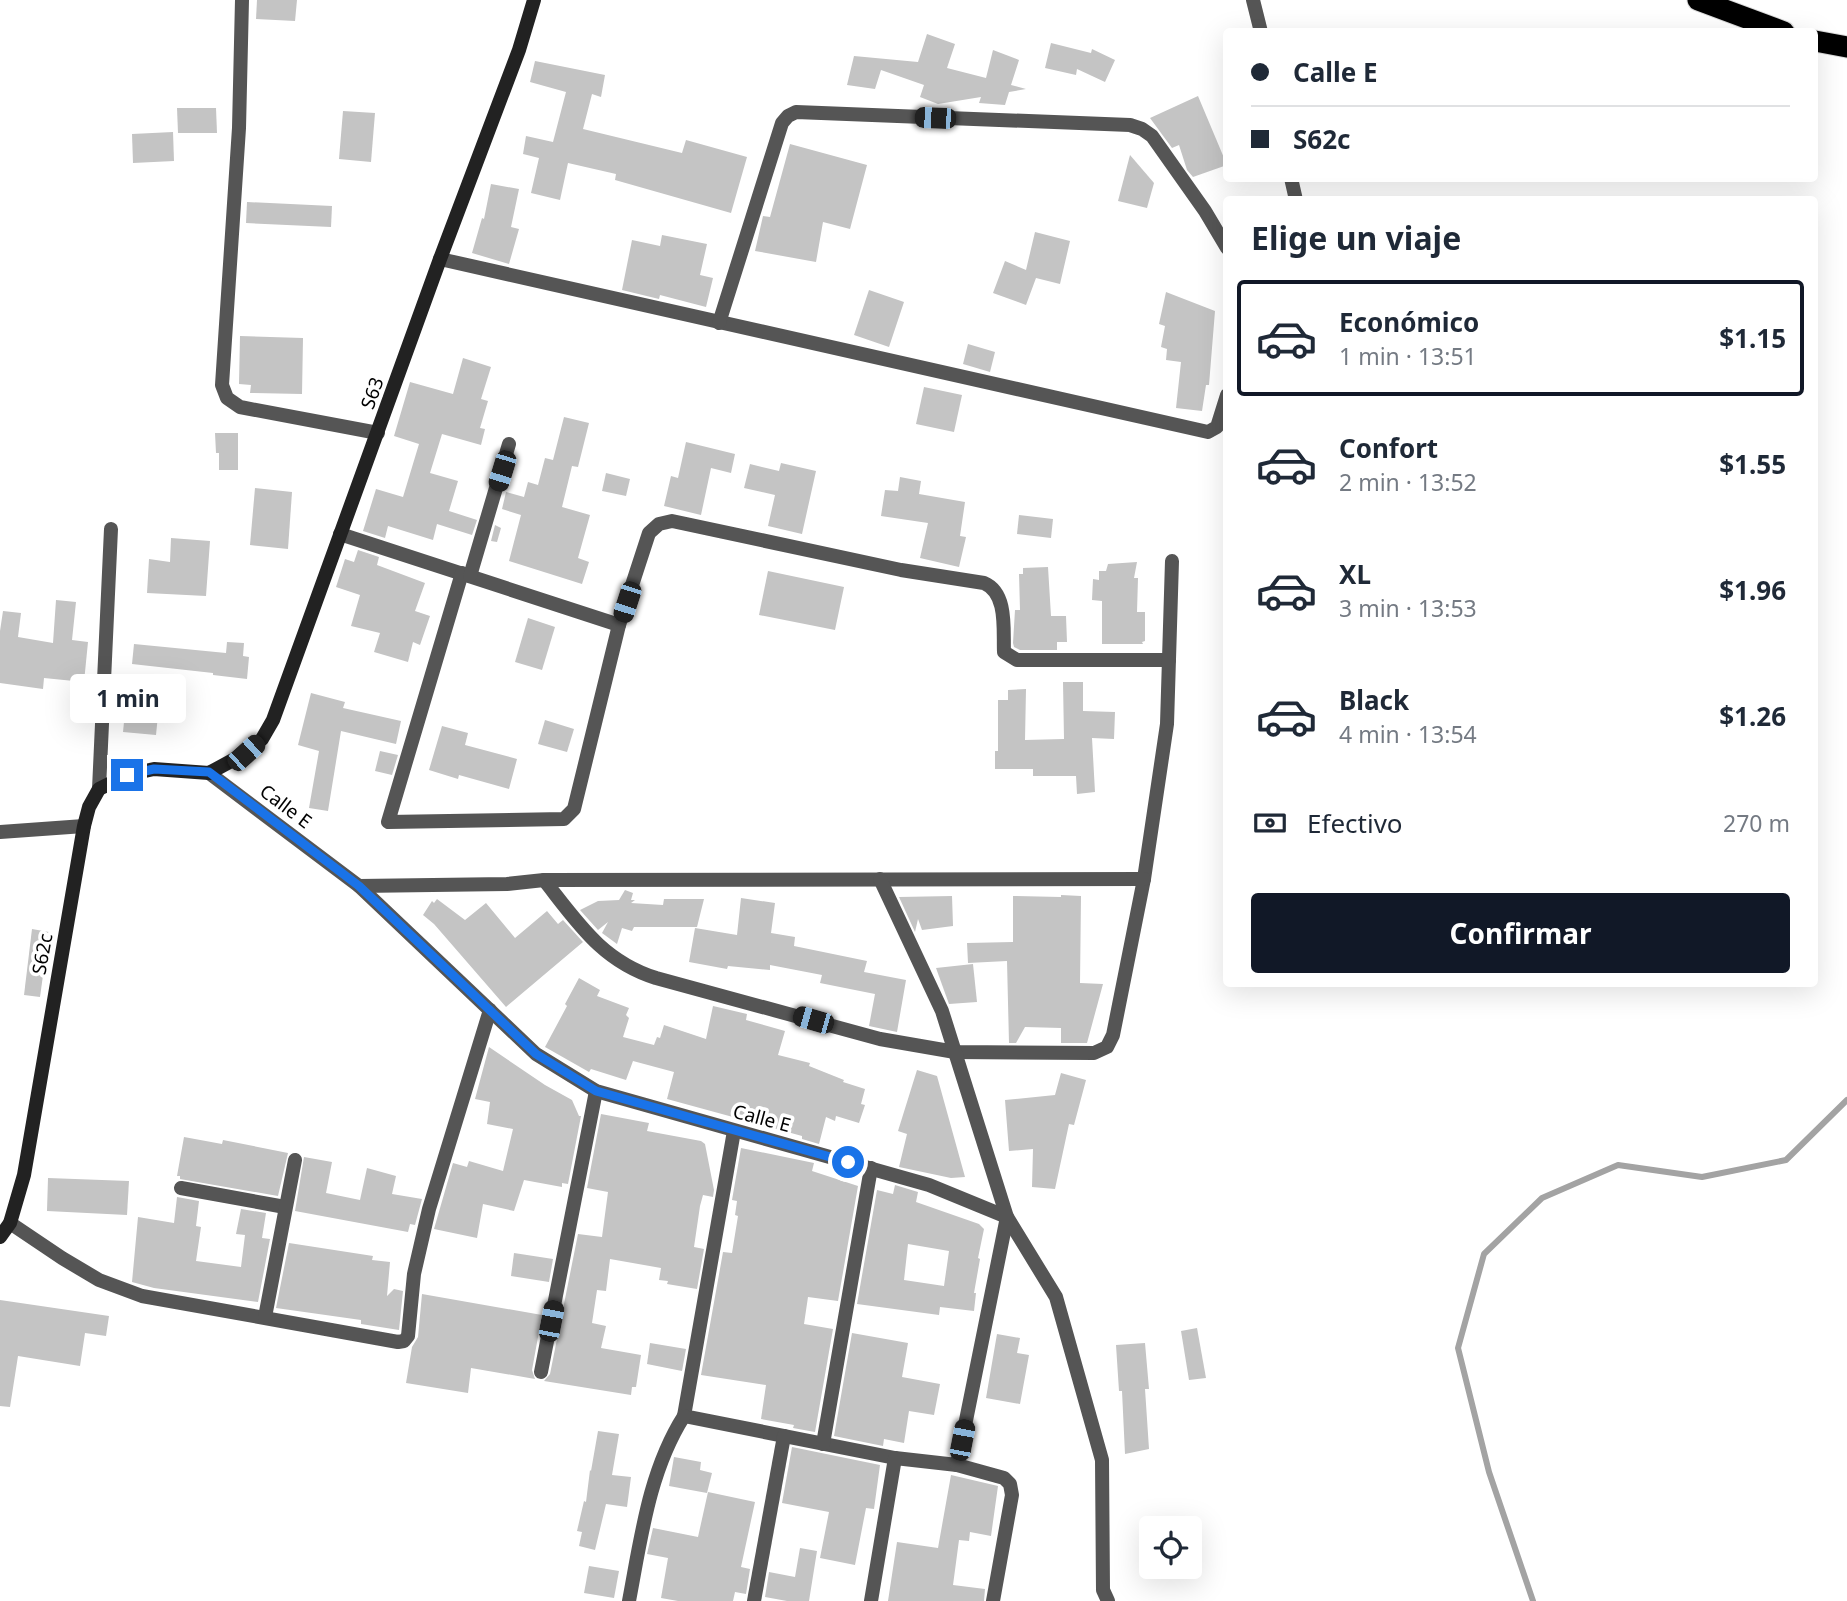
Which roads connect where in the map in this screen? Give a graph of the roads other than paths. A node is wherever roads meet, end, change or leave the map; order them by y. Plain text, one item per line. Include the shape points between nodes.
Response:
1 (243, 0) edge
2 (534, 0) edge
3 (1253, 0) edge
4 (1698, 0) edge
5 (1260, 28) edge
6 (1773, 28) edge
7 (1818, 42) edge
8 (1847, 47) edge
9 (1223, 241) edge
10 (440, 259) junction
11 (719, 323) junction
12 (1223, 408) edge
13 (378, 433) junction
14 (509, 444) dead end
15 (111, 529) dead end
16 (340, 534) junction
17 (1172, 561) dead end
18 (466, 574) junction
19 (619, 625) junction
20 (1169, 660) junction
21 (209, 772) junction
22 (99, 789) junction
23 (83, 826) junction
24 (0, 832) edge
25 (880, 879) junction
26 (1144, 879) junction
27 (544, 880) junction
28 (359, 886) junction
29 (490, 1010) junction
30 (955, 1052) junction
31 (596, 1091) junction
32 (734, 1131) junction
33 (296, 1160) dead end
34 (871, 1168) junction
35 (181, 1188) dead end
36 (285, 1208) junction
37 (1007, 1217) junction
38 (10, 1223) junction
39 (0, 1237) edge
40 (265, 1317) junction
41 (541, 1371) dead end
42 (684, 1416) junction
43 (784, 1436) junction
44 (823, 1444) junction
45 (895, 1458) junction
46 (957, 1465) junction
47 (1104, 1597) edge
48 (629, 1601) edge
49 (754, 1601) edge
50 (871, 1601) edge
51 (993, 1601) edge

1 - 13 street via 222,384 227,398 240,407
2 - 10 main road, S63
3 - 5 street
4 - 6 highway
7 - 8 highway
9 - 11 street via 1152,136 1130,125 796,113 782,123
10 - 11 street
10 - 13 main road, S63
11 - 12 street via 1208,432 1217,427
13 - 16 main road, S63
14 - 18 street
15 - 22 street
16 - 18 street
16 - 21 main road, S63 via 273,720 262,739 246,753
17 - 20 street
18 - 19 street
18 - 19 street via 388,822 570,815
19 - 20 street via 649,533 671,521 984,583 996,590 1003,611 1004,652 1017,660
20 - 26 street via 1167,724
21 - 22 main road via 154,769 127,775
21 - 28 street, Calle E
22 - 23 main road, S62c
23 - 24 street
23 - 38 main road, S62c via 24,1175
25 - 26 street
25 - 27 street
25 - 30 street via 942,1011
26 - 30 street via 1107,1047 1094,1053
27 - 28 street
27 - 30 street via 591,939 632,970 880,1039
28 - 29 street, Calle E
29 - 31 street, Calle E via 536,1054
29 - 40 street via 429,1209 414,1274 408,1336 398,1342
30 - 37 street
31 - 32 street, Calle E
31 - 41 street
32 - 34 street, Calle E
32 - 42 street
33 - 36 street
34 - 37 street, Calle E via 929,1185
34 - 44 street
35 - 36 street
36 - 40 street
37 - 46 street
37 - 47 street via 1056,1297 1101,1460
38 - 39 main road, S62c
38 - 40 street via 120,1290
42 - 43 street
42 - 48 street via 655,1476
43 - 44 street
43 - 49 street
44 - 45 street
45 - 46 street
45 - 50 street
46 - 51 street via 1004,1478 1010,1484

